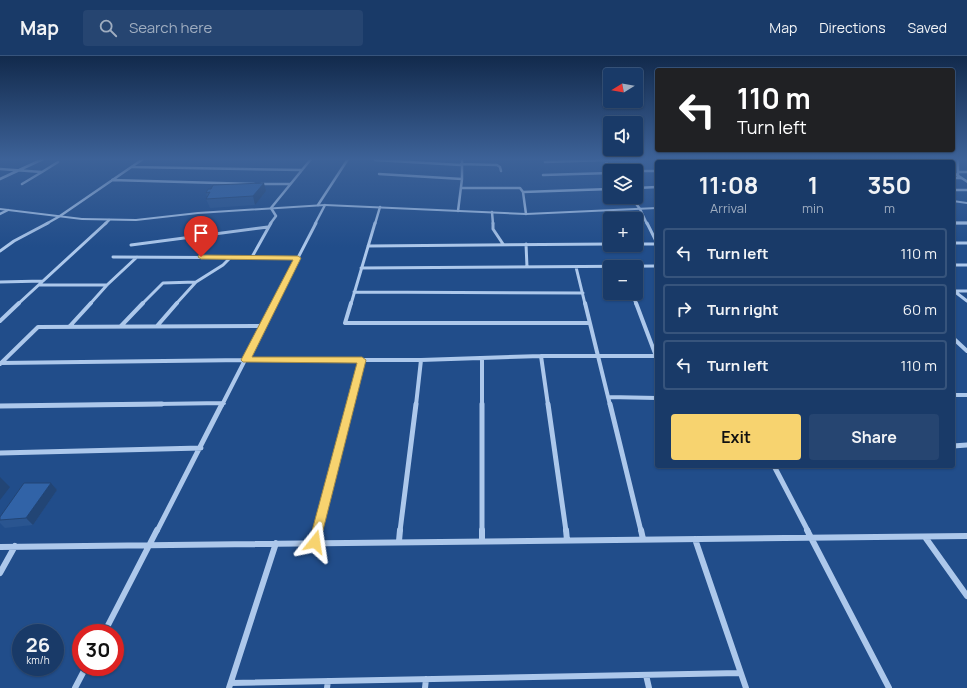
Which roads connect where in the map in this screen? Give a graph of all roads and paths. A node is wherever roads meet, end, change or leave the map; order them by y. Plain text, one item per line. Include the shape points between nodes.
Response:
1 (100, 188) edge
2 (286, 188) edge
3 (329, 188) edge
4 (461, 188) edge
5 (520, 188) edge
6 (603, 189) edge
7 (955, 190) edge
8 (967, 190) edge
9 (523, 192) junction
10 (955, 201) edge
11 (967, 203) edge
12 (636, 204) edge
13 (318, 205) junction
14 (325, 205) junction
15 (271, 208) junction
16 (380, 208) junction
17 (655, 208) edge
18 (0, 209) edge
19 (640, 209) junction
20 (8, 210) junction
21 (458, 211) junction
22 (492, 212) junction
23 (0, 214) edge
24 (526, 214) junction
25 (60, 216) junction
26 (109, 220) junction
27 (955, 223) edge
28 (967, 223) edge
29 (268, 227) junction
30 (655, 235) edge
31 (655, 243) edge
32 (955, 243) edge
33 (967, 243) edge
34 (503, 244) junction
35 (526, 244) junction
36 (603, 244) edge
37 (643, 244) edge
38 (131, 245) dead end
39 (368, 246) junction
40 (0, 251) edge
41 (113, 257) dead end
42 (137, 257) junction
43 (231, 257) junction
44 (252, 257) junction
45 (298, 258) junction
46 (955, 265) edge
47 (967, 265) edge
48 (643, 266) edge
49 (655, 266) edge
50 (527, 267) junction
51 (576, 267) junction
52 (603, 267) edge
53 (361, 268) junction
54 (43, 281) junction
55 (0, 282) edge
56 (196, 282) junction
57 (38, 285) junction
58 (108, 285) junction
59 (955, 291) edge
60 (967, 291) edge
61 (354, 292) junction
62 (955, 292) edge
63 (583, 293) junction
64 (635, 300) edge
65 (967, 301) edge
66 (0, 321) edge
67 (590, 323) junction
68 (121, 326) junction
69 (157, 326) junction
70 (263, 326) junction
71 (69, 327) junction
72 (955, 340) edge
73 (655, 351) edge
74 (967, 351) edge
75 (541, 356) junction
76 (598, 356) junction
77 (655, 356) edge
78 (482, 358) junction
79 (246, 360) junction
80 (362, 360) junction
81 (421, 360) junction
82 (0, 364) edge
83 (955, 395) edge
84 (967, 395) edge
85 (608, 397) junction
86 (655, 398) edge
87 (224, 403) junction
88 (0, 406) edge
89 (967, 445) edge
90 (955, 446) edge
91 (200, 448) junction
92 (0, 453) edge
93 (775, 468) edge
94 (967, 536) edge
95 (810, 537) junction
96 (925, 537) junction
97 (643, 538) junction
98 (696, 539) junction
99 (482, 540) junction
100 (568, 540) junction
101 (399, 541) junction
102 (276, 542) junction
103 (315, 542) junction
104 (151, 544) junction
105 (15, 546) junction
106 (0, 547) edge
107 (0, 573) edge
108 (967, 596) edge
109 (109, 624) edge
110 (740, 673) junction
111 (646, 675) junction
112 (81, 676) edge
113 (426, 679) junction
114 (328, 684) edge
115 (230, 685) edge
116 (75, 688) edge
117 (425, 688) edge
118 (649, 688) edge
119 (746, 688) edge
120 (889, 688) edge

1 - 25 street
2 - 15 street
3 - 13 street
4 - 21 street
5 - 9 street
6 - 9 street
7 - 8 street
9 - 24 street
10 - 11 street
12 - 19 street
13 - 14 street
13 - 15 street
14 - 16 street
14 - 45 street
15 - 26 street
15 - 29 street via 276,216
16 - 21 street
16 - 39 street
17 - 19 street
18 - 20 street
19 - 24 street
19 - 30 street
20 - 23 street
20 - 25 street
21 - 22 street
22 - 24 street
22 - 34 street via 493,229
25 - 26 street
25 - 40 street
26 - 54 street
27 - 28 street
29 - 38 street
29 - 44 street
31 - 37 street
32 - 33 street
34 - 35 street
34 - 39 street
35 - 36 street
35 - 50 street
39 - 53 street
41 - 42 street
42 - 43 street
42 - 58 street
43 - 44 street
43 - 56 street
44 - 45 street
45 - 70 street
46 - 47 street
48 - 49 street
50 - 51 street
50 - 53 street
51 - 52 street
51 - 63 street
53 - 61 street
54 - 55 street
54 - 57 street
56 - 68 street via 163,283
56 - 69 street
57 - 58 street
57 - 66 street
58 - 71 street
59 - 60 street
61 - 63 street
61 - 67 street via 345,323
62 - 65 street
63 - 67 street
64 - 73 street
67 - 76 street
68 - 69 street
68 - 71 street
69 - 70 street
70 - 79 street
71 - 82 street via 38,327
72 - 74 street
75 - 76 street
75 - 78 street
75 - 100 street
76 - 77 street
76 - 85 street
78 - 81 street
78 - 99 street
79 - 80 street
79 - 82 street
79 - 87 street
80 - 81 street
80 - 103 street
81 - 101 street
83 - 84 street
85 - 86 street
85 - 97 street
87 - 88 street
87 - 91 street
89 - 90 street
91 - 92 street
91 - 104 street
93 - 95 street
94 - 96 street
95 - 96 street
95 - 98 street
95 - 120 street
96 - 108 street
97 - 98 street
97 - 100 street
98 - 110 street
99 - 100 street
99 - 101 street
101 - 103 street
102 - 103 street
102 - 104 street
102 - 115 street
104 - 105 street
104 - 109 street
105 - 106 street
105 - 107 street
110 - 111 street
110 - 119 street
111 - 113 street
111 - 118 street
112 - 116 street
113 - 114 street
113 - 117 street
114 - 115 street

